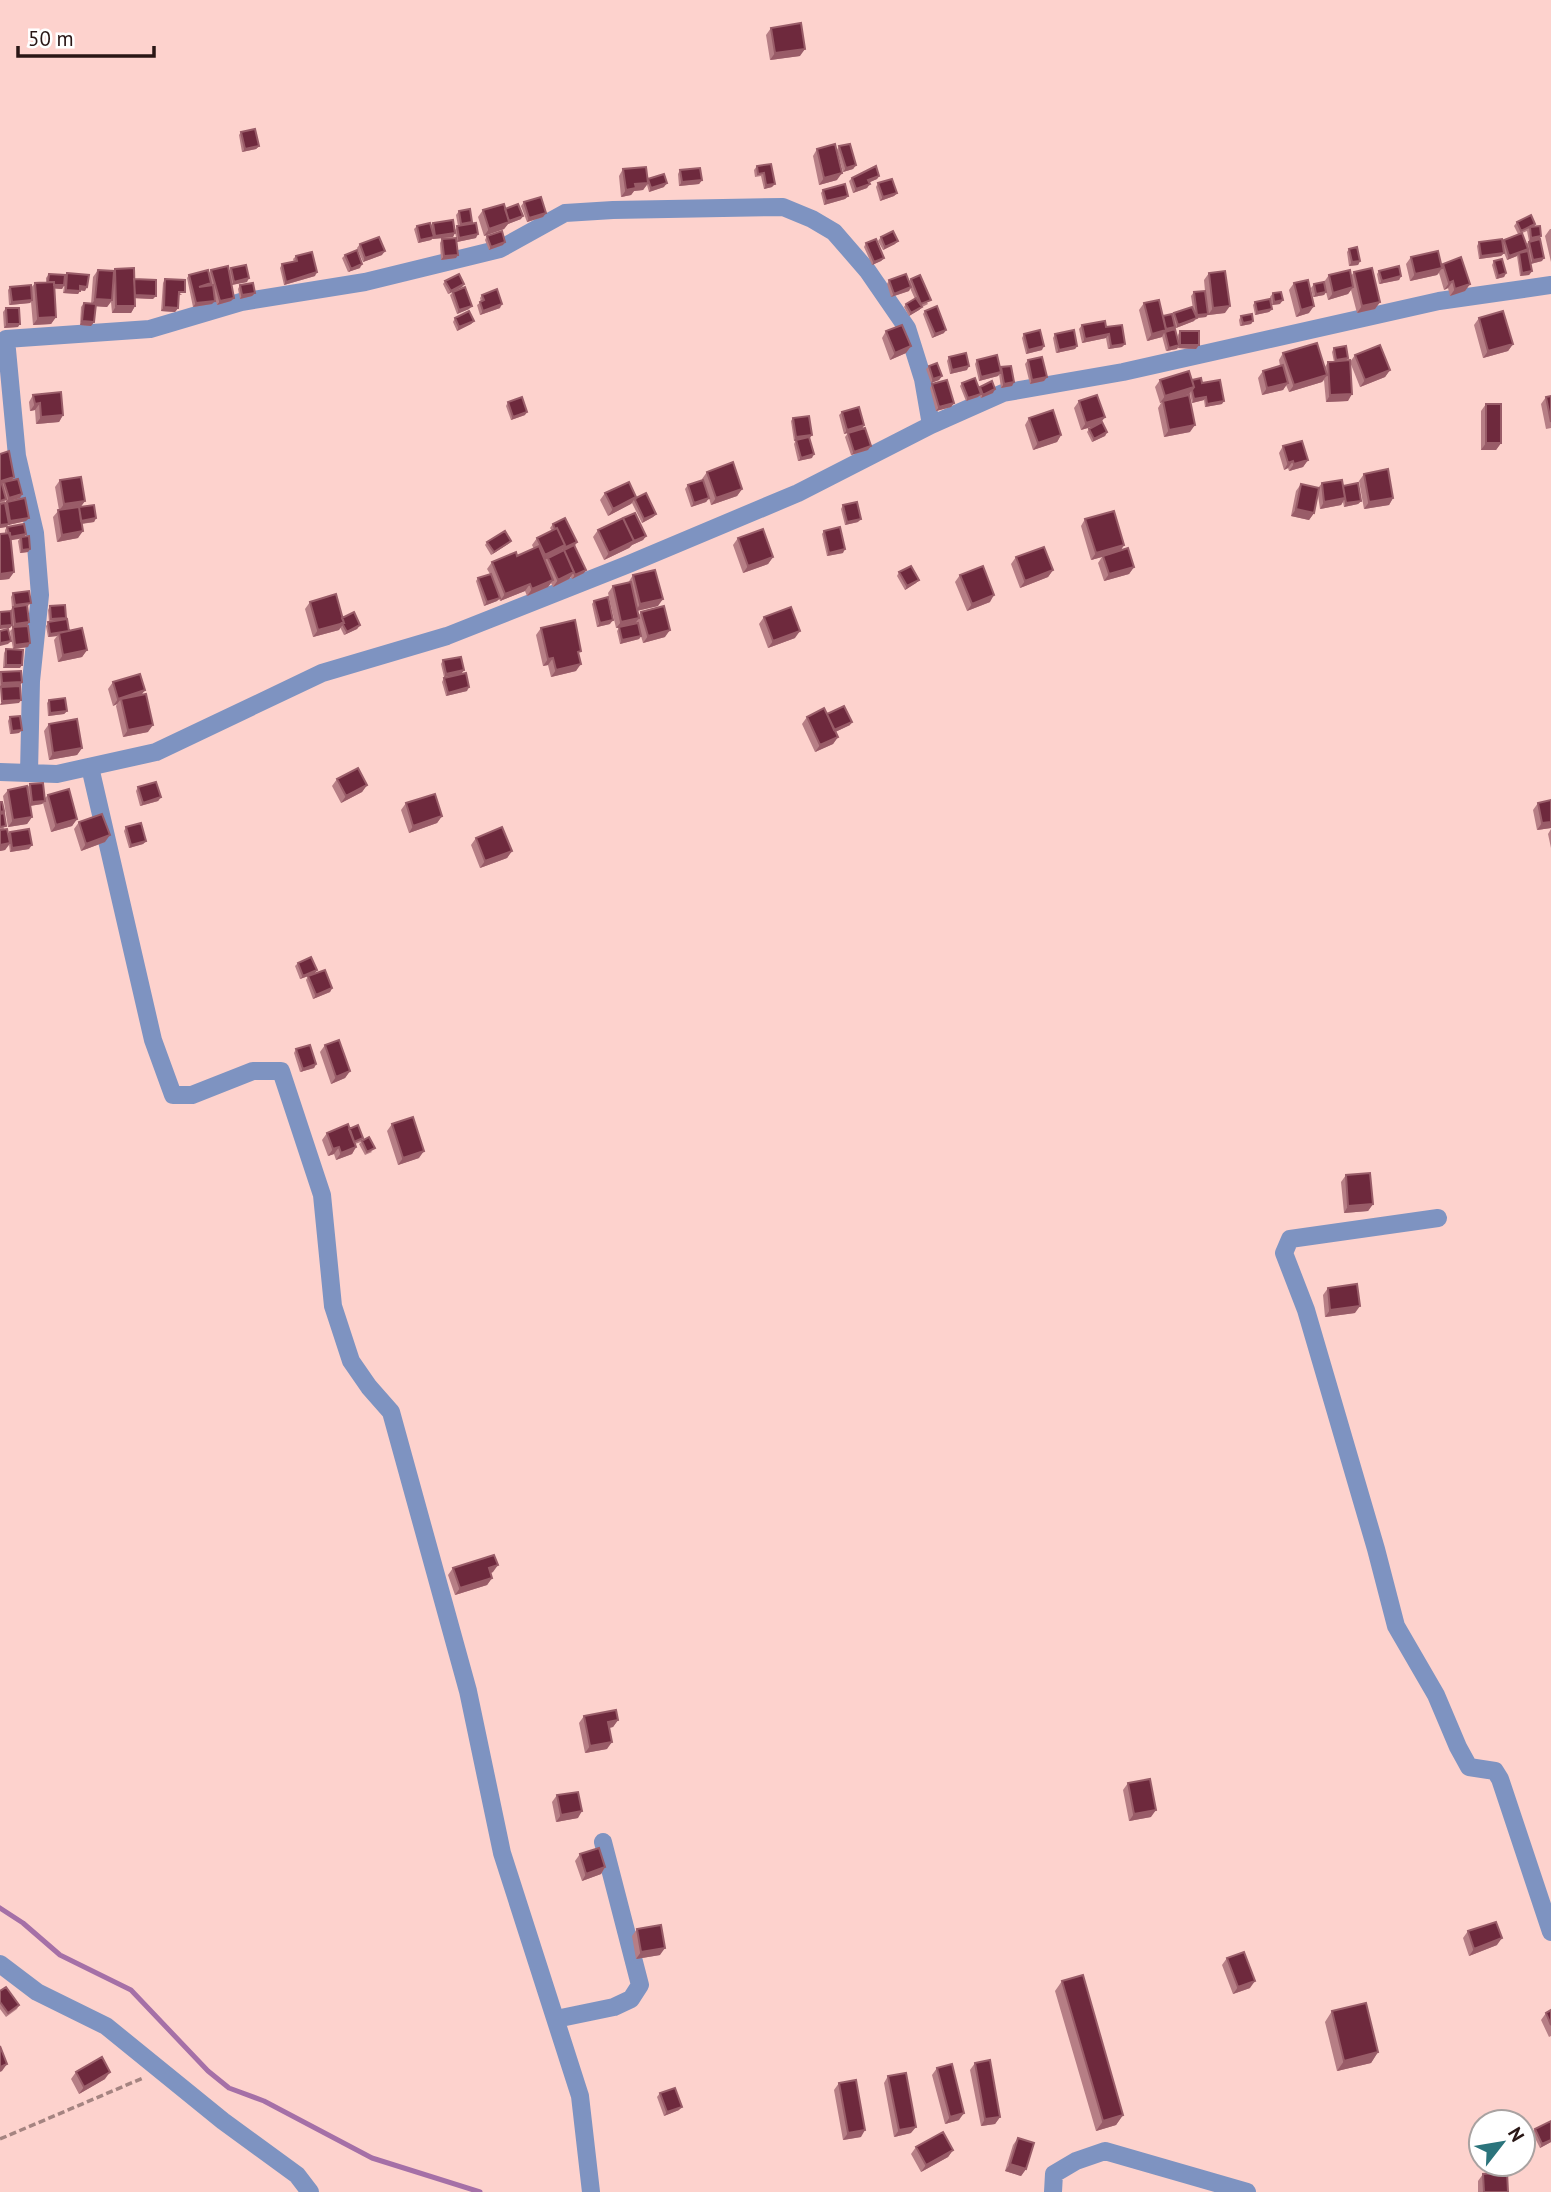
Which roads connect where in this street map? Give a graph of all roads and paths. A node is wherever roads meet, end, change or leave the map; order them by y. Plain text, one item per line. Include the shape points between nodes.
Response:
1 (1551, 285) edge
2 (3, 337) edge
3 (931, 425) junction
4 (90, 766) junction
5 (0, 772) edge
6 (29, 773) junction
7 (1438, 1218) dead end
8 (604, 1842) dead end
9 (1551, 1932) edge
10 (0, 1964) edge
11 (556, 2019) junction
12 (161, 2070) junction
13 (0, 2139) edge
14 (1054, 2183) edge
15 (310, 2192) edge
16 (591, 2192) edge
17 (1247, 2192) edge

1 - 3 street via 1439,301 1123,372 1003,393
2 - 3 street via 150,329 241,303 365,282 500,249 565,213 783,207 834,232 907,328
2 - 6 street via 17,456 35,533 40,595 31,681
3 - 4 street via 798,493 629,564 447,636 322,673 156,752
4 - 6 street via 57,774
4 - 11 street via 153,1040 173,1095 192,1095 253,1071 281,1071 322,1195 332,1306 351,1360 391,1412 468,1691 502,1853
5 - 6 street
7 - 9 street via 1290,1239 1284,1253 1306,1310 1396,1626 1436,1695 1469,1767 1495,1771 1500,1779
8 - 11 street via 640,1985 631,1999 614,2007
10 - 12 street via 37,1992 106,2026
11 - 16 street via 580,2096
12 - 13 path
12 - 15 street via 297,2175
14 - 17 street via 1076,2161 1105,2151

